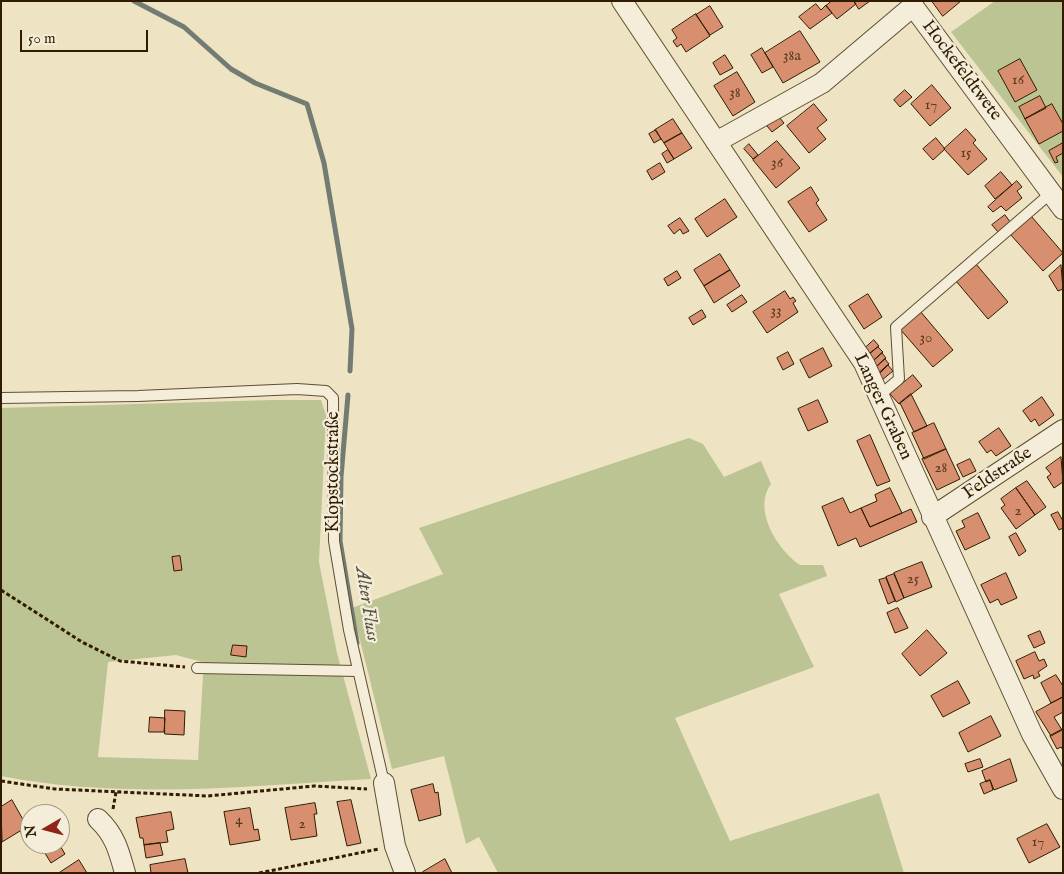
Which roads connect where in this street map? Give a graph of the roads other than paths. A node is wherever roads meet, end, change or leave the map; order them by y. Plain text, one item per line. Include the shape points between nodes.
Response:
1 (622, 1) edge
2 (716, 142) junction
3 (1057, 201) edge
4 (879, 396) junction
5 (1, 398) edge
6 (1063, 430) edge
7 (932, 518) junction
8 (197, 668) road end
9 (358, 671) junction
10 (384, 786) joint
11 (1063, 789) edge
12 (98, 819) dead end
13 (125, 873) edge
14 (405, 873) edge

1 - 2 street, Langer Graben
2 - 3 street, Hockefeldtwete via 822,83 913,6
2 - 4 street, Langer Graben via 864,363
3 - 4 lane via 896,327 899,379
4 - 7 street, Langer Graben
5 - 9 lane, Klopstockstraße via 297,389 326,391 333,398 334,541
6 - 7 street, Feldstraße
7 - 11 street, Langer Graben via 1032,734
8 - 9 lane
9 - 10 lane, Klopstockstraße
10 - 14 street, Klopstockstraße via 395,846
12 - 13 street via 117,842

